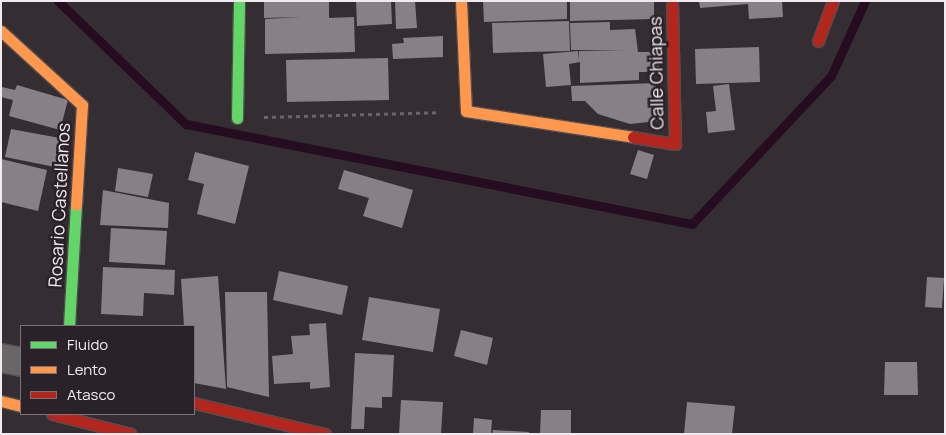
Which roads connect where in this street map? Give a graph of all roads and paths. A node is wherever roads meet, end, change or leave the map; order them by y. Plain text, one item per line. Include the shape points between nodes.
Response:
1 (239, 1) edge
2 (461, 1) edge
3 (672, 1) edge
4 (833, 1) edge
5 (1, 31) edge
6 (818, 41) dead end
7 (466, 111) junction
8 (237, 118) joint
9 (69, 325) edge
10 (1, 358) edge
11 (20, 362) edge
12 (1, 401) edge
13 (195, 403) edge
14 (20, 406) edge
15 (56, 415) edge
16 (131, 434) edge
17 (325, 434) edge

1 - 8 street
2 - 7 street
3 - 7 street, Calle Chiapas via 675,144
4 - 6 street
5 - 9 street, Rosario Castellanos via 82,105
7 - 8 path
10 - 11 street
12 - 14 street
13 - 17 street
15 - 16 street

